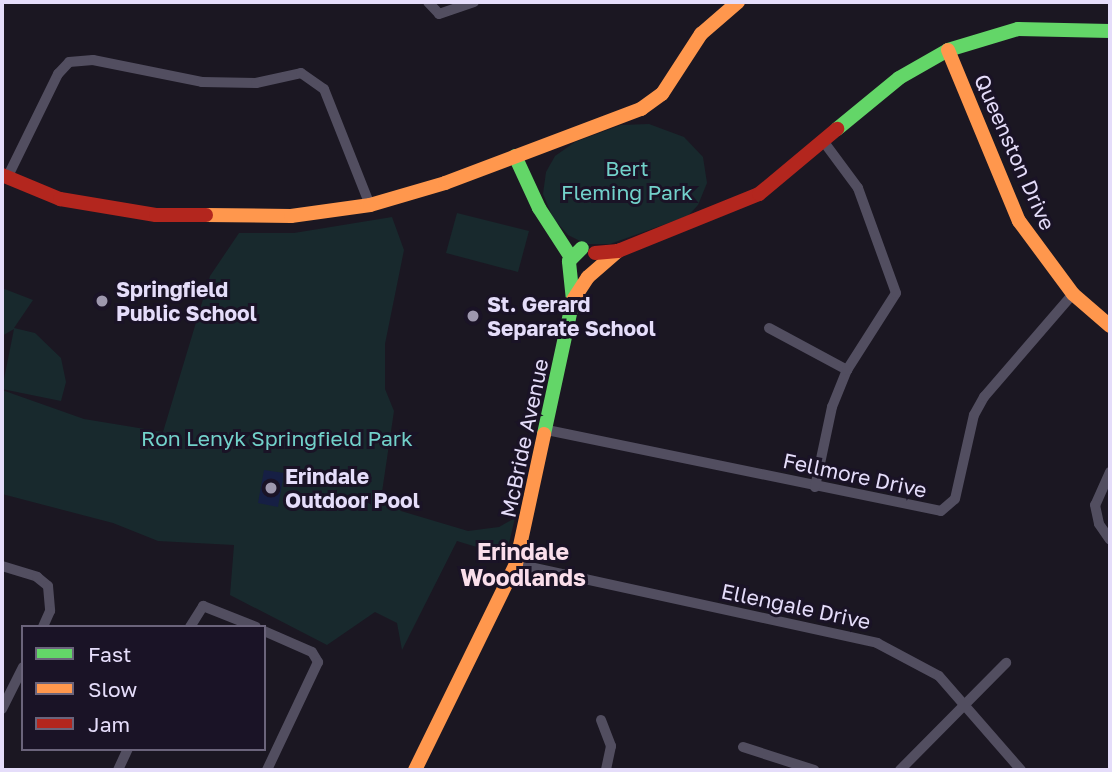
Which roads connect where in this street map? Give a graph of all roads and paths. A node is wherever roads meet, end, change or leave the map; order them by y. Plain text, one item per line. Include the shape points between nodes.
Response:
1 (428, 2) edge
2 (474, 2) edge
3 (738, 2) edge
4 (1110, 31) edge
5 (948, 50) junction
6 (824, 142) junction
7 (515, 156) junction
8 (4, 180) edge
9 (370, 205) junction
10 (584, 262) junction
11 (1073, 294) junction
12 (1110, 326) edge
13 (769, 328) dead end
14 (847, 370) junction
15 (547, 430) junction
16 (1110, 472) edge
17 (815, 487) junction
18 (1110, 540) edge
19 (516, 564) junction
20 (2, 566) edge
21 (44, 625) edge
22 (191, 625) edge
23 (251, 625) edge
24 (266, 632) edge
25 (1006, 663) dead end
26 (21, 671) edge
27 (965, 703) junction
28 (2, 709) edge
29 (601, 720) dead end
30 (743, 747) dead end
31 (127, 751) edge
32 (118, 770) edge
33 (267, 770) edge
34 (415, 770) edge
35 (606, 770) edge
36 (814, 770) edge
37 (900, 770) edge
38 (1021, 770) edge

1 - 2 street via 439,14
3 - 7 street via 701,34 662,94 649,105
4 - 5 street, McBride Avenue via 1018,29
5 - 6 street, McBride Avenue via 899,79
5 - 11 street, Queenston Drive via 1019,221 1046,264
6 - 10 street, McBride Avenue via 747,201
6 - 14 street via 858,188 895,281 896,293
7 - 9 street
7 - 10 street via 539,208
8 - 9 street via 60,199 156,215 291,216
8 - 9 street via 58,74 69,62 93,60 202,82 256,83 301,74 324,89
10 - 15 street, McBride Avenue
11 - 12 street, Queenston Drive
11 - 17 street, Fellmore Drive via 984,397 974,415 955,499 949,506 941,511 925,510
13 - 14 street
14 - 17 street via 832,407
15 - 17 street, Fellmore Drive
15 - 19 street, McBride Avenue
16 - 18 street via 1095,505 1099,524
19 - 27 street, Ellengale Drive via 877,643 939,676
19 - 34 street, McBride Avenue
20 - 21 street via 37,577 48,586 50,611
22 - 23 street via 203,606
24 - 33 street via 312,652 318,662
25 - 27 street
26 - 28 street
27 - 37 street
27 - 38 street, Ellengale Drive
29 - 35 street via 611,746
30 - 36 street
31 - 32 street

